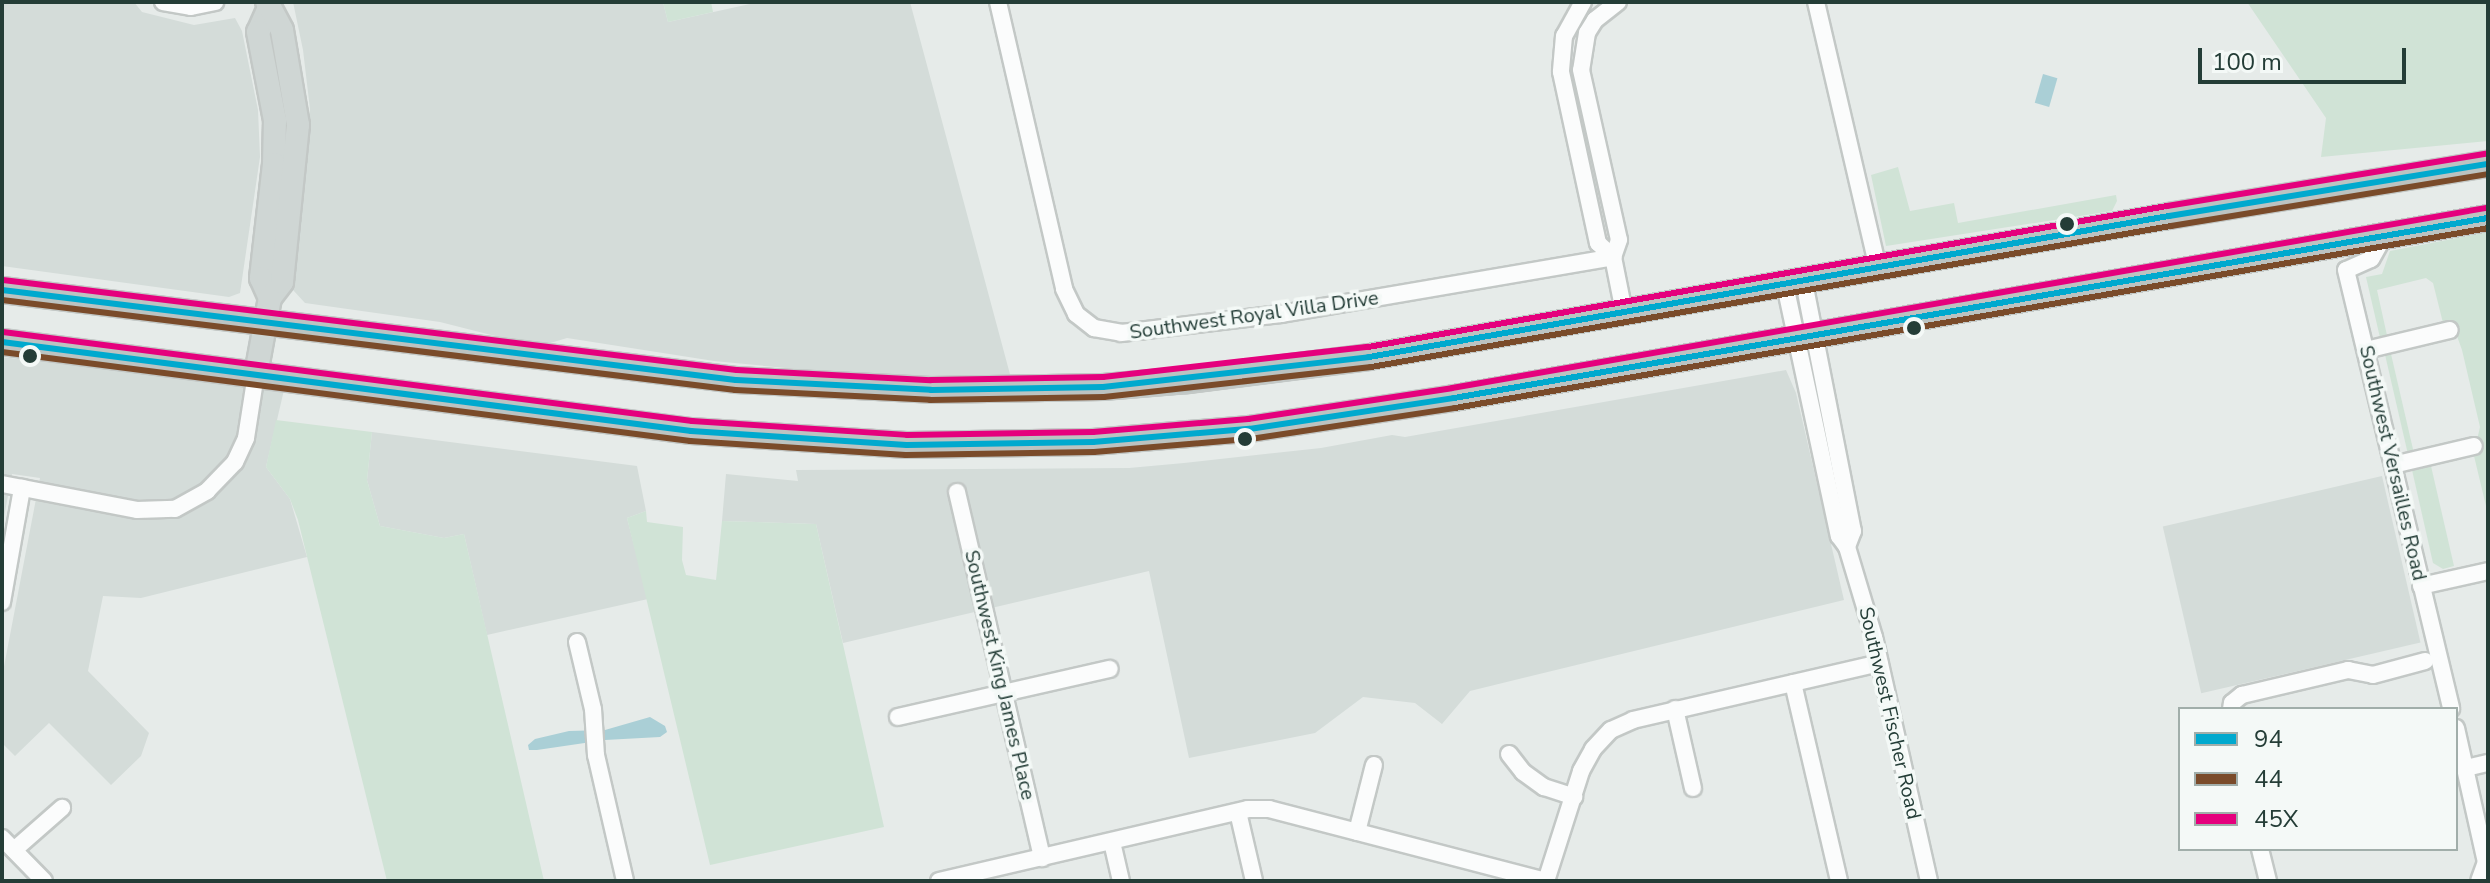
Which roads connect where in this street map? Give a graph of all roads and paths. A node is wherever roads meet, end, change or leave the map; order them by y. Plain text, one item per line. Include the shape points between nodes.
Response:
1 (163, 2) edge
2 (215, 2) edge
3 (998, 2) edge
4 (1583, 2) edge
5 (1618, 2) edge
6 (1816, 2) edge
7 (268, 6) edge
8 (2488, 164) edge
9 (2488, 218) edge
10 (2384, 236) junction
11 (1613, 257) junction
12 (1878, 268) junction
13 (1794, 284) junction
14 (2, 290) edge
15 (1624, 312) junction
16 (264, 323) junction
17 (2450, 330) dead end
18 (1805, 337) junction
19 (2, 342) edge
20 (2366, 350) junction
21 (256, 374) junction
22 (2474, 446) dead end
23 (2393, 465) junction
24 (2, 484) edge
25 (22, 488) junction
26 (957, 492) dead end
27 (2488, 571) edge
28 (2421, 586) junction
29 (2, 602) edge
30 (577, 642) dead end
31 (2425, 661) dead end
32 (1880, 663) junction
33 (1110, 669) dead end
34 (1793, 683) junction
35 (1004, 693) junction
36 (2231, 707) edge
37 (2451, 707) edge
38 (1675, 709) junction
39 (898, 717) dead end
40 (2458, 736) edge
41 (1509, 754) dead end
42 (2488, 763) edge
43 (1374, 765) dead end
44 (2466, 768) junction
45 (1693, 788) dead end
46 (1574, 797) junction
47 (62, 808) dead end
48 (1238, 812) junction
49 (1357, 832) junction
50 (1112, 842) junction
51 (8, 844) edge
52 (2260, 851) edge
53 (1042, 858) junction
54 (982, 876) edge
55 (44, 881) edge
56 (625, 881) edge
57 (939, 881) edge
58 (1121, 881) edge
59 (1254, 881) edge
60 (1546, 881) edge
61 (1839, 881) edge
62 (1929, 881) edge
63 (2268, 881) edge
64 (2479, 881) edge

1 - 2 street via 191,7
3 - 11 street, Southwest Royal Villa Drive via 1064,289 1076,314 1094,328 1121,333 1281,314
4 - 11 street via 1564,36 1561,72 1598,243
5 - 11 street via 1595,20 1581,61 1619,240
6 - 12 street
7 - 16 main road via 258,32 275,120 261,278 270,298
8 - 12 highway
9 - 10 highway
10 - 18 highway
10 - 20 street, Southwest Versailles Road via 2371,259 2346,270
11 - 15 street
12 - 13 highway
13 - 15 highway
13 - 18 street, Southwest Fischer Road
14 - 16 highway
15 - 16 highway via 1271,371 1033,390 872,389 736,380
16 - 21 main road
17 - 20 street
18 - 21 highway via 1249,429 1043,444 907,445 706,432
18 - 32 street, Southwest Fischer Road via 1853,531 1847,547
19 - 21 highway
20 - 23 street, Southwest Versailles Road
21 - 25 street via 246,438 235,462 188,503 147,511
22 - 23 street
23 - 28 street, Southwest Versailles Road
24 - 25 street
25 - 29 street
26 - 35 street, Southwest King James Place
27 - 28 street
28 - 37 street, Southwest Versailles Road
30 - 56 street
31 - 36 street via 2373,675 2348,670 2242,695
32 - 34 street
32 - 62 street, Southwest Fischer Road
33 - 35 street
34 - 38 street
34 - 61 street
35 - 39 street
35 - 53 street, Southwest King James Place
38 - 45 street
38 - 46 street via 1611,730 1593,749
40 - 44 street
41 - 46 street via 1544,787
42 - 44 street
43 - 49 street
44 - 64 street via 2486,862
46 - 60 street
47 - 51 street
48 - 49 street via 1280,810
48 - 50 street
48 - 59 street
49 - 60 street
50 - 53 street
50 - 58 street
51 - 55 street
52 - 63 street
53 - 54 street
54 - 57 street

